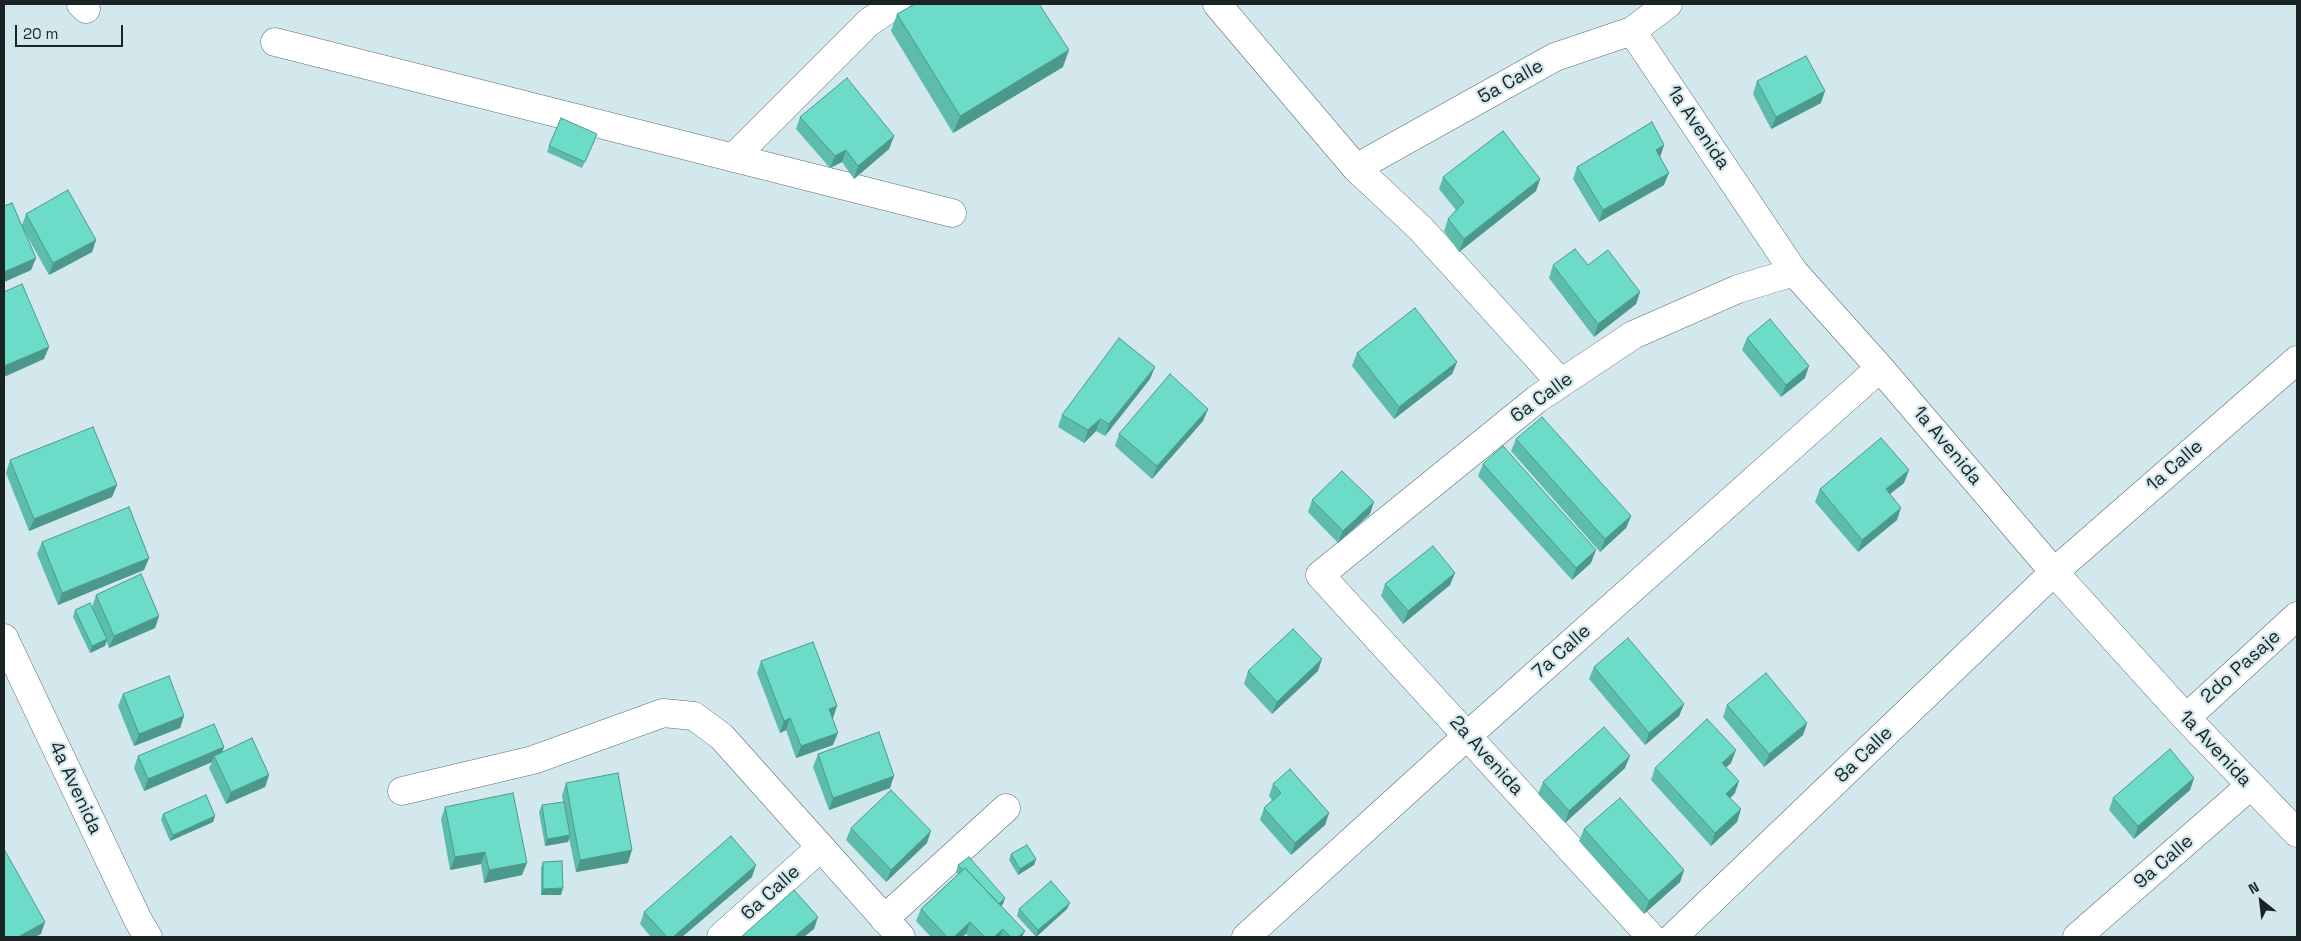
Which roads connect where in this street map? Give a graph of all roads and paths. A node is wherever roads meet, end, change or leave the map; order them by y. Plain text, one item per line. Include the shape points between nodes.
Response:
1 (896, 4) edge
2 (1217, 4) edge
3 (1668, 4) edge
4 (1632, 30) junction
5 (275, 42) dead end
6 (734, 158) junction
7 (1356, 168) junction
8 (952, 213) dead end
9 (1794, 272) junction
10 (2297, 360) edge
11 (1880, 368) junction
12 (1561, 383) junction
13 (2054, 572) junction
14 (1320, 575) joint
15 (2297, 616) edge
16 (4, 638) edge
17 (2186, 718) junction
18 (1467, 736) junction
19 (2250, 786) junction
20 (402, 791) dead end
21 (1006, 808) dead end
22 (2297, 833) edge
23 (820, 848) junction
24 (893, 928) edge
25 (148, 937) edge
26 (721, 937) edge
27 (1246, 937) edge
28 (1651, 937) edge
29 (1673, 937) edge
30 (2077, 937) edge

1 - 6 street via 869,22
2 - 7 street
3 - 4 street, 5a Calle
4 - 7 street, 5a Calle via 1555,57
4 - 9 street, 1a Avenida
5 - 6 street
6 - 8 street
7 - 12 street via 1421,229
9 - 11 street, 1a Avenida
9 - 12 street, 6a Calle via 1738,290 1633,335
10 - 13 street, 1a Calle
11 - 13 street, 1a Avenida
11 - 18 street, 7a Calle
12 - 14 street, 6a Calle
13 - 17 street, 1a Avenida
13 - 29 street, 8a Calle
14 - 18 street, 2a Avenida
15 - 17 street, 2do Pasaje
16 - 25 street, 4a Avenida
17 - 19 street, 1a Avenida
18 - 27 street, 7a Calle
18 - 28 street, 2a Avenida
19 - 22 street, 1a Avenida
19 - 30 street, 9a Calle
20 - 23 street via 533,760 663,713 694,716 722,737
21 - 24 street
23 - 24 street
23 - 26 street, 6a Calle

